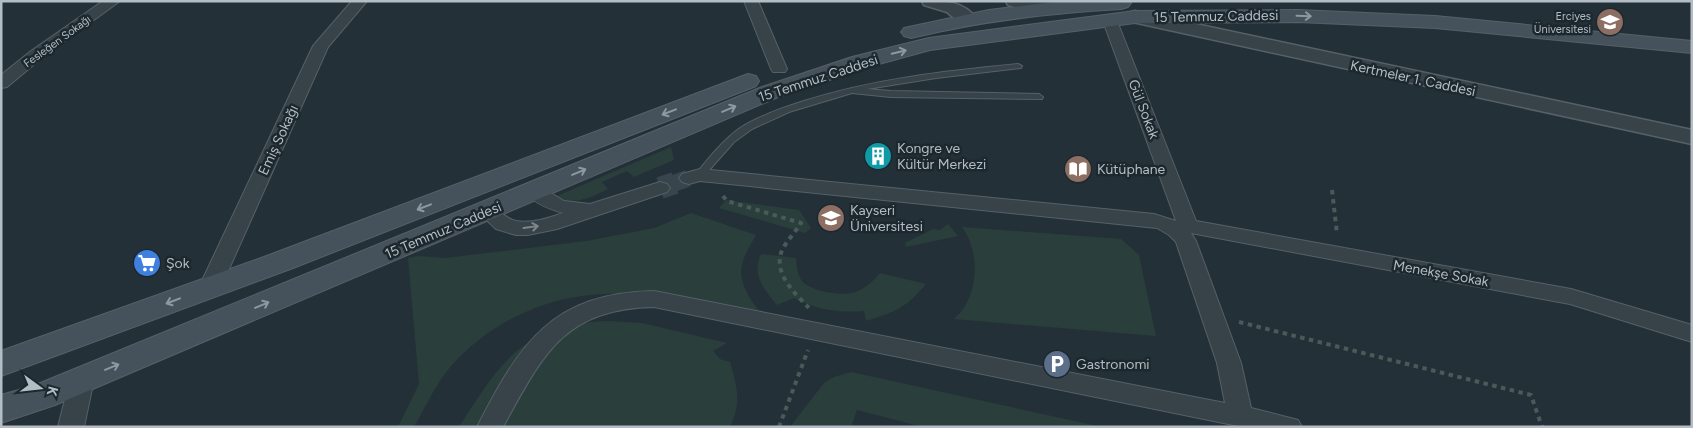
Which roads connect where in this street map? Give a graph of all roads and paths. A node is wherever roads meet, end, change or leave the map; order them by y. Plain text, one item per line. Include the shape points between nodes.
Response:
1 (113, 1) edge
2 (360, 1) edge
3 (751, 1) edge
4 (931, 1) edge
5 (1014, 1) edge
6 (1157, 1) edge
7 (1318, 1) edge
8 (1059, 6) junction
9 (1135, 17) junction
10 (967, 20) junction
11 (1110, 21) junction
12 (1078, 25) junction
13 (1692, 30) edge
14 (1000, 35) junction
15 (1692, 48) edge
16 (1018, 66) dead end
17 (779, 69) junction
18 (1, 83) edge
19 (847, 90) junction
20 (1038, 97) dead end
21 (1692, 137) edge
22 (516, 172) junction
23 (699, 176) junction
24 (660, 188) tunnel mouth
25 (1332, 190) dead end
26 (534, 191) junction
27 (478, 201) junction
28 (594, 209) junction
29 (1188, 226) joint
30 (1339, 254) junction
31 (210, 287) junction
32 (1212, 315) junction
33 (816, 331) junction
34 (1692, 334) edge
35 (1, 364) edge
36 (82, 379) junction
37 (1, 408) edge
38 (1240, 416) junction
39 (71, 427) edge
40 (490, 427) edge
41 (779, 427) edge
42 (1289, 427) edge
43 (1542, 427) edge

1 - 18 street, Fesleğen Sokağı
2 - 31 street, Emiş Sokağı via 321,46
3 - 17 street
4 - 10 street via 954,8
5 - 8 street
6 - 8 main road, 15 Temmuz Caddesi
7 - 13 main road
8 - 10 main road, 15 Temmuz Caddesi
8 - 12 main road via 1075,14
9 - 11 main road, 15 Temmuz Caddesi
9 -> 15 main road, 15 Temmuz Caddesi via 1298,16 1435,22
9 - 21 street, Kertmeler 1. Caddesi
10 - 14 main road via 977,28
10 - 17 main road, 15 Temmuz Caddesi via 891,37
11 - 12 main road, 15 Temmuz Caddesi
11 - 29 street, Gül Sokak
12 - 14 main road, 15 Temmuz Caddesi
26 -> 14 main road, 15 Temmuz Caddesi via 779,89 860,62 929,44
16 - 19 lane via 916,77
17 -> 22 main road, 15 Temmuz Caddesi
19 - 20 lane
19 - 23 lane via 776,114 752,126 740,133
22 - 26 main road
22 - 27 main road, 15 Temmuz Caddesi
23 - 32 street via 1154,220 1176,229 1186,241
23 - 33 path via 709,181 727,201 801,223 781,255 780,264 788,284 820,318
24 - 28 street
25 - 30 path
26 - 27 main road, 15 Temmuz Caddesi
26 - 28 street via 548,202 568,209
27 -> 28 street via 503,224 516,228 550,224
27 -> 31 main road, 15 Temmuz Caddesi
36 -> 27 main road, 15 Temmuz Caddesi
29 - 30 street, Menekşe Sokak
30 - 34 street, Menekşe Sokak via 1570,297
31 -> 35 main road, 15 Temmuz Caddesi
32 - 38 street via 1228,363
32 - 43 path via 1531,395
33 - 38 street
33 - 40 street via 654,299 638,298 605,304 577,315 550,334 538,347
33 - 41 path
36 - 37 main road, 15 Temmuz Caddesi via 43,396
36 - 39 street
38 - 42 street

